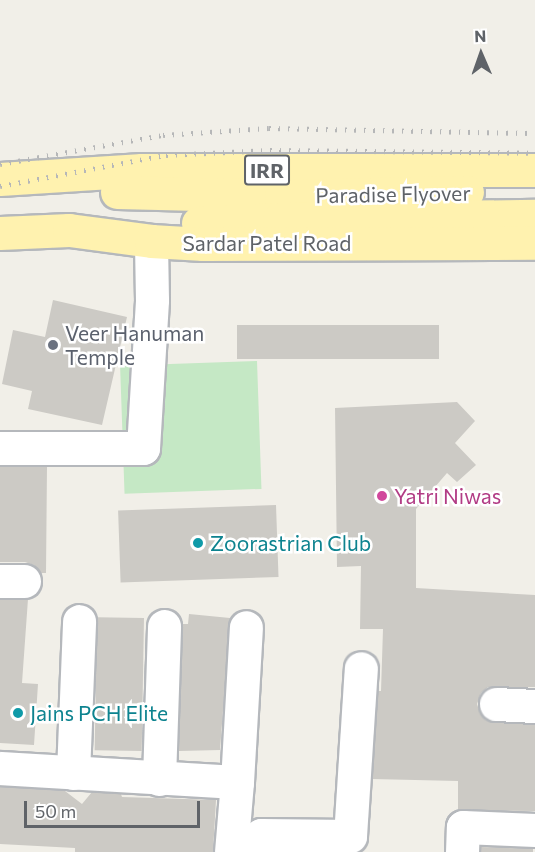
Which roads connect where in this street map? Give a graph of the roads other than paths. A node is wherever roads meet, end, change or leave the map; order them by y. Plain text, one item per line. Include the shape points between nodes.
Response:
1 (535, 170) edge
2 (0, 179) edge
3 (0, 189) edge
4 (535, 190) edge
5 (280, 208) junction
6 (535, 216) edge
7 (69, 230) junction
8 (0, 233) edge
9 (151, 241) junction
10 (535, 243) edge
11 (0, 448) edge
12 (79, 621) dead end
13 (164, 626) dead end
14 (246, 627) dead end
15 (361, 668) dead end
16 (496, 704) dead end
17 (535, 706) edge
18 (0, 768) edge
19 (73, 773) junction
20 (159, 778) junction
21 (237, 782) junction
22 (535, 830) edge
23 (231, 852) edge
24 (261, 852) edge
25 (462, 852) edge

1 - 2 main road, IRR via 142,170
3 - 5 main road, Paradise Flyover / IRR
4 - 5 main road, Paradise Flyover / IRR
5 - 6 main road, Paradise Flyover / IRR
5 - 7 main road, Paradise Flyover / IRR
7 - 8 main road, Sardar Patel Road / IRR
7 - 9 main road, Sardar Patel Road / IRR
9 - 10 main road, Sardar Patel Road / IRR
9 - 11 street via 152,300 143,448
12 - 19 street
13 - 20 street
14 - 21 street
15 - 24 street via 350,836 261,835
16 - 17 street
18 - 19 street
19 - 20 street
20 - 21 street
21 - 23 street
22 - 25 street via 463,827

